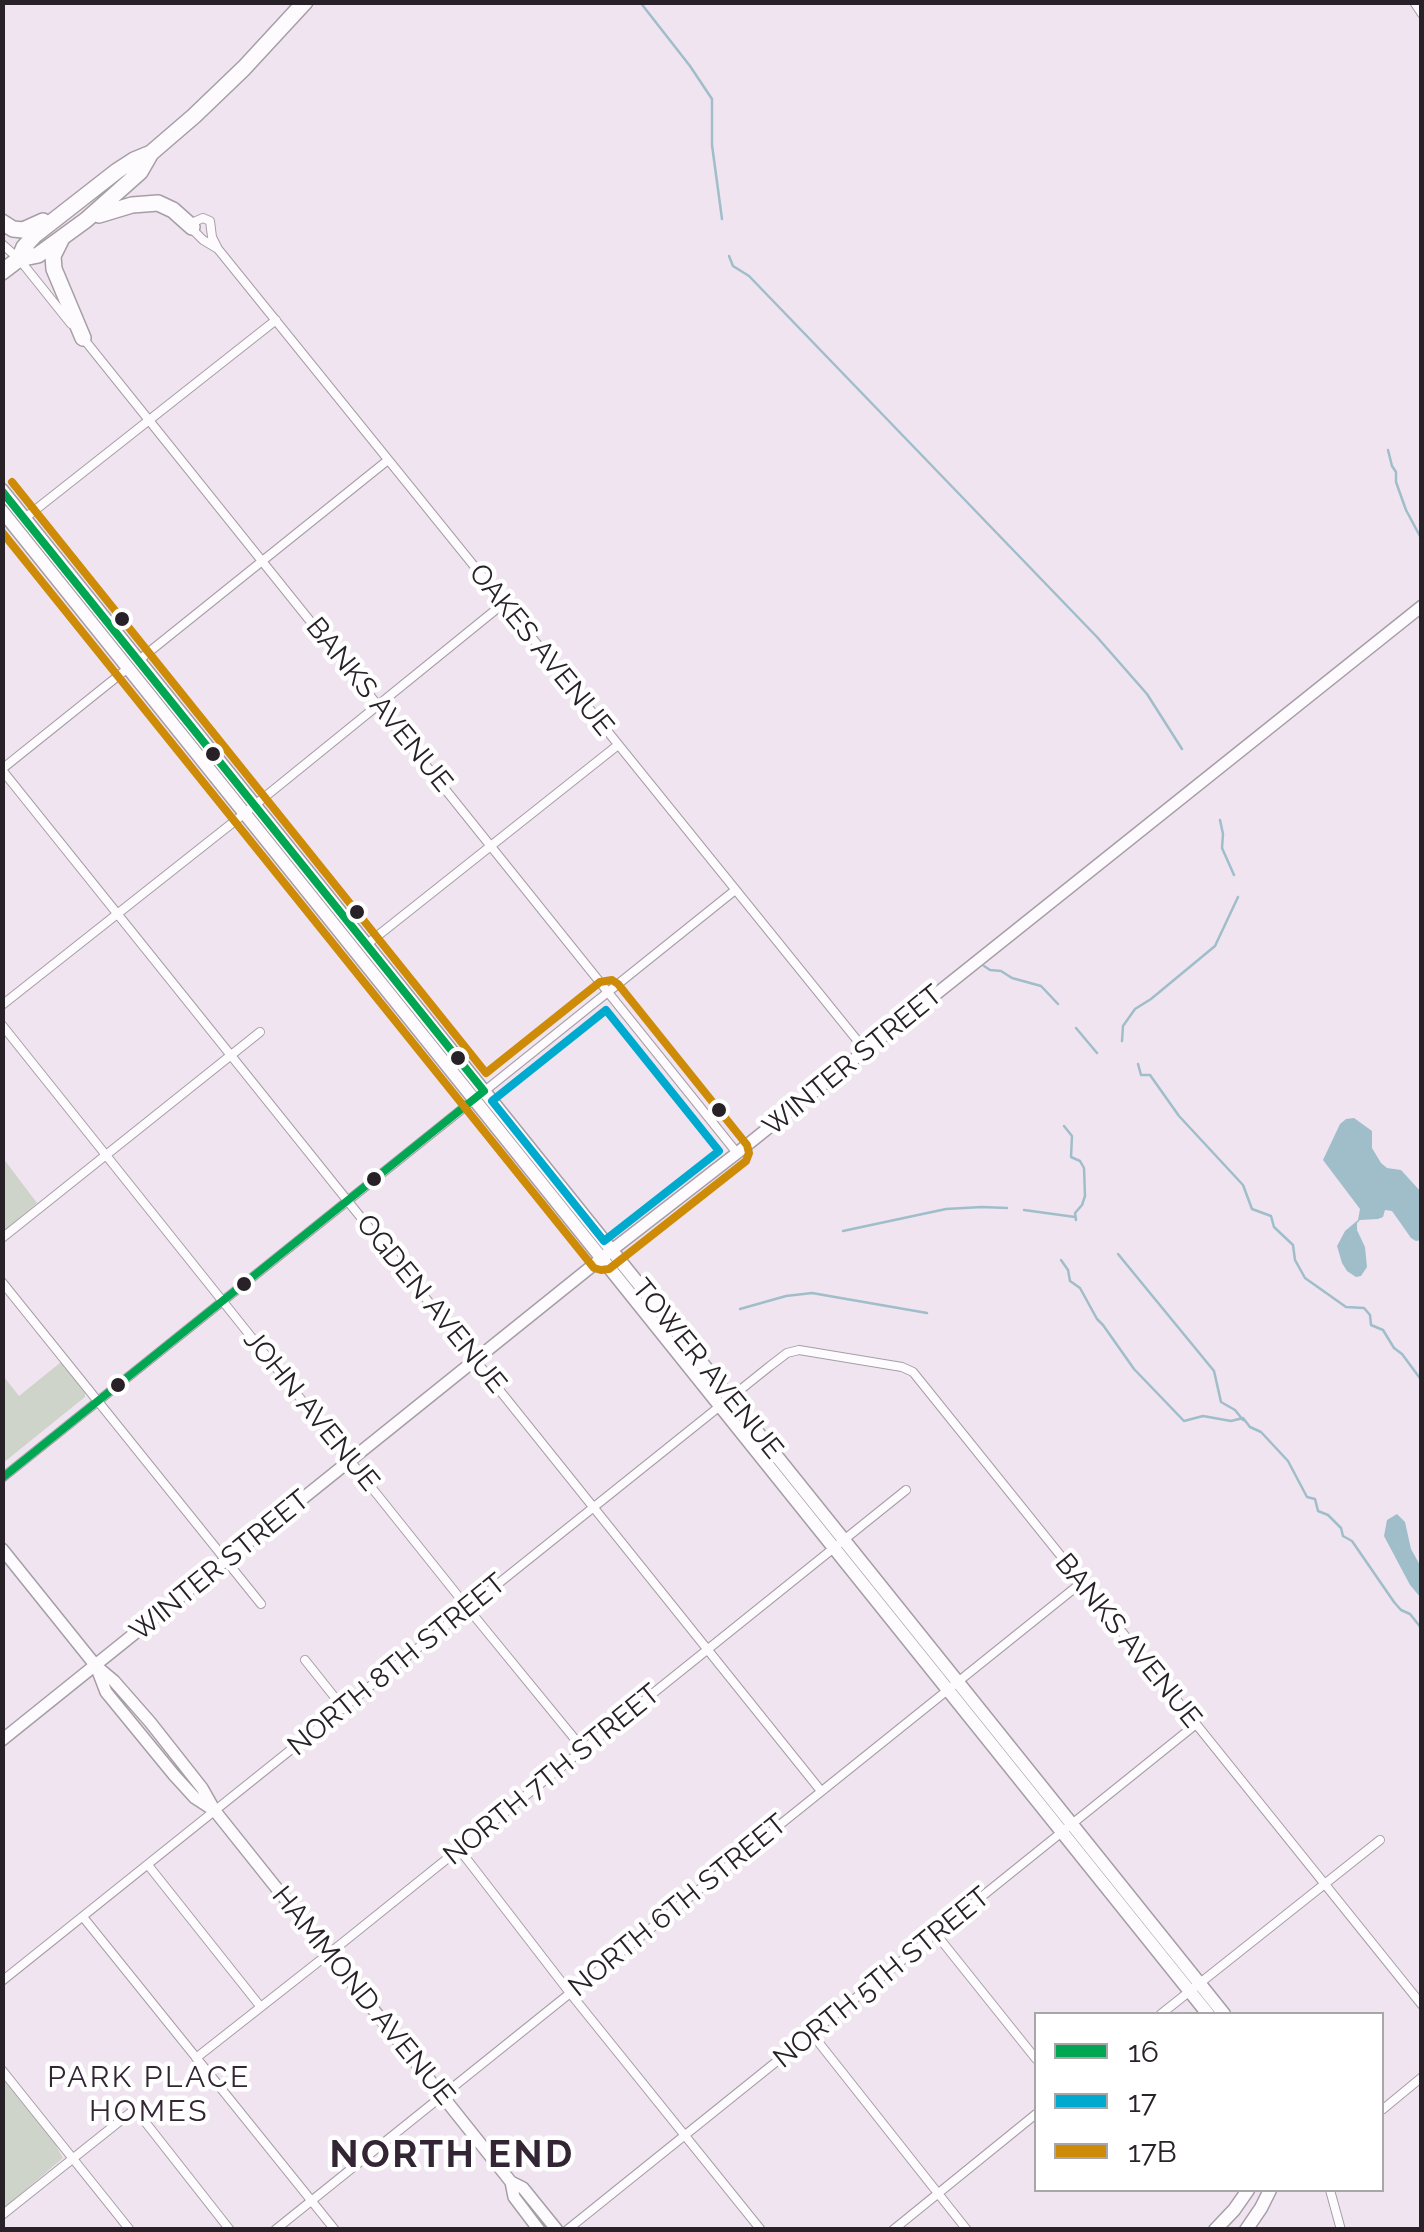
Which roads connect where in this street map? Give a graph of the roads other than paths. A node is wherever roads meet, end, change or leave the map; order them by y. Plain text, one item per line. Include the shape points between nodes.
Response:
1 (305, 2) edge
2 (1414, 2) edge
3 (1422, 14) edge
4 (151, 153) junction
5 (104, 180) junction
6 (86, 220) junction
7 (2, 224) edge
8 (192, 226) junction
9 (63, 238) junction
10 (2, 244) edge
11 (16, 247) junction
12 (218, 249) junction
13 (2, 272) edge
14 (276, 320) junction
15 (82, 338) junction
16 (150, 420) junction
17 (388, 460) junction
18 (2, 490) edge
19 (2, 502) edge
20 (2, 512) edge
21 (25, 518) junction
22 (262, 560) junction
23 (504, 603) junction
24 (1422, 606) edge
25 (133, 664) junction
26 (378, 704) junction
27 (618, 746) junction
28 (2, 770) edge
29 (250, 809) junction
30 (491, 845) junction
31 (734, 890) junction
32 (117, 914) junction
33 (362, 948) junction
34 (608, 992) junction
35 (2, 1004) edge
36 (2, 1025) edge
37 (260, 1032) dead end
38 (865, 1050) junction
39 (231, 1055) junction
40 (479, 1095) junction
41 (737, 1154) junction
42 (106, 1155) junction
43 (348, 1201) junction
44 (2, 1238) edge
45 (607, 1254) junction
46 (2, 1282) edge
47 (222, 1301) junction
48 (793, 1351) joint
49 (475, 1360) junction
50 (98, 1401) junction
51 (725, 1402) junction
52 (350, 1460) junction
53 (2, 1478) edge
54 (906, 1490) dead end
55 (594, 1508) junction
56 (838, 1544) junction
57 (2, 1550) edge
58 (226, 1561) junction
59 (1081, 1583) junction
60 (261, 1604) dead end
61 (468, 1609) junction
62 (708, 1650) junction
63 (305, 1660) dead end
64 (96, 1666) junction
65 (952, 1686) junction
66 (344, 1709) junction
67 (1196, 1726) junction
68 (2, 1740) edge
69 (583, 1750) junction
70 (821, 1791) junction
71 (215, 1811) junction
72 (1067, 1828) junction
73 (1380, 1840) dead end
74 (459, 1849) junction
75 (148, 1865) junction
76 (1323, 1885) junction
77 (83, 1916) junction
78 (936, 1934) junction
79 (329, 1953) junction
80 (2, 1981) edge
81 (1195, 1988) junction
82 (570, 1993) junction
83 (1422, 2005) edge
84 (260, 2006) junction
85 (1164, 2012) edge
86 (1207, 2012) edge
87 (1222, 2012) edge
88 (812, 2034) junction
89 (1034, 2056) edge
90 (196, 2058) junction
91 (2, 2070) edge
92 (1422, 2077) edge
93 (442, 2095) junction
94 (1384, 2108) edge
95 (1034, 2116) edge
96 (686, 2136) junction
97 (73, 2158) junction
98 (511, 2182) junction
99 (1247, 2192) edge
100 (1269, 2192) edge
101 (1331, 2192) edge
102 (938, 2193) junction
103 (312, 2200) junction
104 (2, 2216) edge
105 (130, 2230) edge
106 (230, 2230) edge
107 (275, 2230) edge
108 (335, 2230) edge
109 (539, 2230) edge
110 (557, 2230) edge
111 (567, 2230) edge
112 (761, 2230) edge
113 (893, 2230) edge
114 (967, 2230) edge
115 (1215, 2230) edge
116 (1246, 2230) edge
117 (1341, 2230) edge

1 - 4 highway via 229,84
2 - 3 street
4 - 5 highway
4 - 6 highway via 140,172
5 - 7 highway via 35,227
5 - 11 highway
6 - 8 highway via 152,203 171,208
6 - 9 highway
7 - 11 street, BANKS AVENUE
8 - 12 street, OAKES AVENUE
8 - 12 street, OAKES AVENUE via 208,220
9 - 11 highway via 38,255
9 - 15 highway via 54,268
10 - 11 street, BANKS AVENUE
11 - 13 highway
11 - 15 street, BANKS AVENUE
12 - 14 street, OAKES AVENUE
14 - 16 street
14 - 17 street, OAKES AVENUE
15 - 16 street, BANKS AVENUE
16 - 21 street
16 - 22 street, BANKS AVENUE
17 - 22 street
17 - 23 street, OAKES AVENUE
18 - 21 main road, TOWER AVENUE
19 - 21 main road via 18,520
20 - 25 main road, TOWER AVENUE
21 - 25 main road, TOWER AVENUE
22 - 25 street
22 - 26 street, BANKS AVENUE
23 - 26 street
23 - 27 street, OAKES AVENUE
24 - 38 street, WINTER STREET
25 - 28 street
25 - 29 main road, TOWER AVENUE
26 - 29 street
26 - 30 street, BANKS AVENUE
27 - 30 street
27 - 31 street, OAKES AVENUE
28 - 32 street, OGDEN AVENUE
29 - 32 street
29 - 33 main road, TOWER AVENUE
30 - 33 street
30 - 34 street, BANKS AVENUE
31 - 34 street
31 - 38 street, OAKES AVENUE
32 - 35 street
32 - 39 street, OGDEN AVENUE
33 - 40 main road, TOWER AVENUE
34 - 40 street
34 - 41 street, BANKS AVENUE
36 - 42 street, JOHN AVENUE
37 - 39 street
38 - 41 street, WINTER STREET
39 - 42 street
39 - 43 street, OGDEN AVENUE
40 - 43 street
40 - 45 main road, TOWER AVENUE
41 - 45 street, WINTER STREET
42 - 44 street
42 - 47 street, JOHN AVENUE
43 - 47 street
43 - 49 street, OGDEN AVENUE
45 - 49 street, WINTER STREET
45 - 51 main road, TOWER AVENUE
46 - 50 street
47 - 50 street
47 - 52 street, JOHN AVENUE
48 - 51 street, NORTH 8TH STREET
48 - 59 street, BANKS AVENUE via 913,1372
49 - 52 street, WINTER STREET
49 - 55 street, OGDEN AVENUE
50 - 53 street
50 - 58 street
51 - 55 street, NORTH 8TH STREET
51 - 56 main road, TOWER AVENUE
52 - 58 street, WINTER STREET
52 - 61 street, JOHN AVENUE
54 - 56 street, NORTH 7TH STREET
55 - 61 street, NORTH 8TH STREET
55 - 62 street, OGDEN AVENUE
56 - 62 street, NORTH 7TH STREET
56 - 65 main road, TOWER AVENUE
57 - 64 street, HAMMOND AVENUE
58 - 60 street
58 - 64 street, WINTER STREET
59 - 65 street, NORTH 6TH STREET
59 - 67 street, BANKS AVENUE
61 - 66 street, NORTH 8TH STREET
61 - 69 street, JOHN AVENUE
62 - 69 street, NORTH 7TH STREET
62 - 70 street, OGDEN AVENUE
63 - 66 street
64 - 68 street, WINTER STREET
64 - 71 street, HAMMOND AVENUE via 106,1692 174,1775
65 - 70 street, NORTH 6TH STREET
65 - 72 main road, TOWER AVENUE
66 - 71 street, NORTH 8TH STREET
67 - 72 street, NORTH 5TH STREET
67 - 76 street, BANKS AVENUE
69 - 74 street, NORTH 7TH STREET
70 - 82 street, NORTH 6TH STREET
71 - 75 street, NORTH 8TH STREET
71 - 79 street, HAMMOND AVENUE
72 - 78 street, NORTH 5TH STREET
72 - 81 main road, TOWER AVENUE
73 - 76 street
74 - 79 street, NORTH 7TH STREET
74 - 82 street
75 - 77 street, NORTH 8TH STREET
75 - 84 street
76 - 81 street
76 - 83 street, BANKS AVENUE
77 - 80 street, NORTH 8TH STREET
77 - 90 street
78 - 88 street, NORTH 5TH STREET
78 - 89 street
79 - 84 street, NORTH 7TH STREET
79 - 93 street, HAMMOND AVENUE
81 - 85 street
81 - 86 main road, TOWER AVENUE
81 - 87 main road, TOWER AVENUE
82 - 93 street, NORTH 6TH STREET
82 - 96 street
84 - 90 street, NORTH 7TH STREET
88 - 96 street, NORTH 5TH STREET
88 - 102 street
90 - 103 street
91 - 97 street
92 - 94 street
93 - 98 street, HAMMOND AVENUE
93 - 103 street, NORTH 6TH STREET
95 - 102 street
96 - 111 street, NORTH 5TH STREET
96 - 112 street
97 - 104 street
97 - 105 street
97 - 106 street via 135,2109
98 - 109 street, HAMMOND AVENUE
98 - 110 street, HAMMOND AVENUE
99 - 115 main road
100 - 116 main road
101 - 117 street
102 - 113 street
102 - 114 street
103 - 107 street, NORTH 6TH STREET
103 - 108 street

